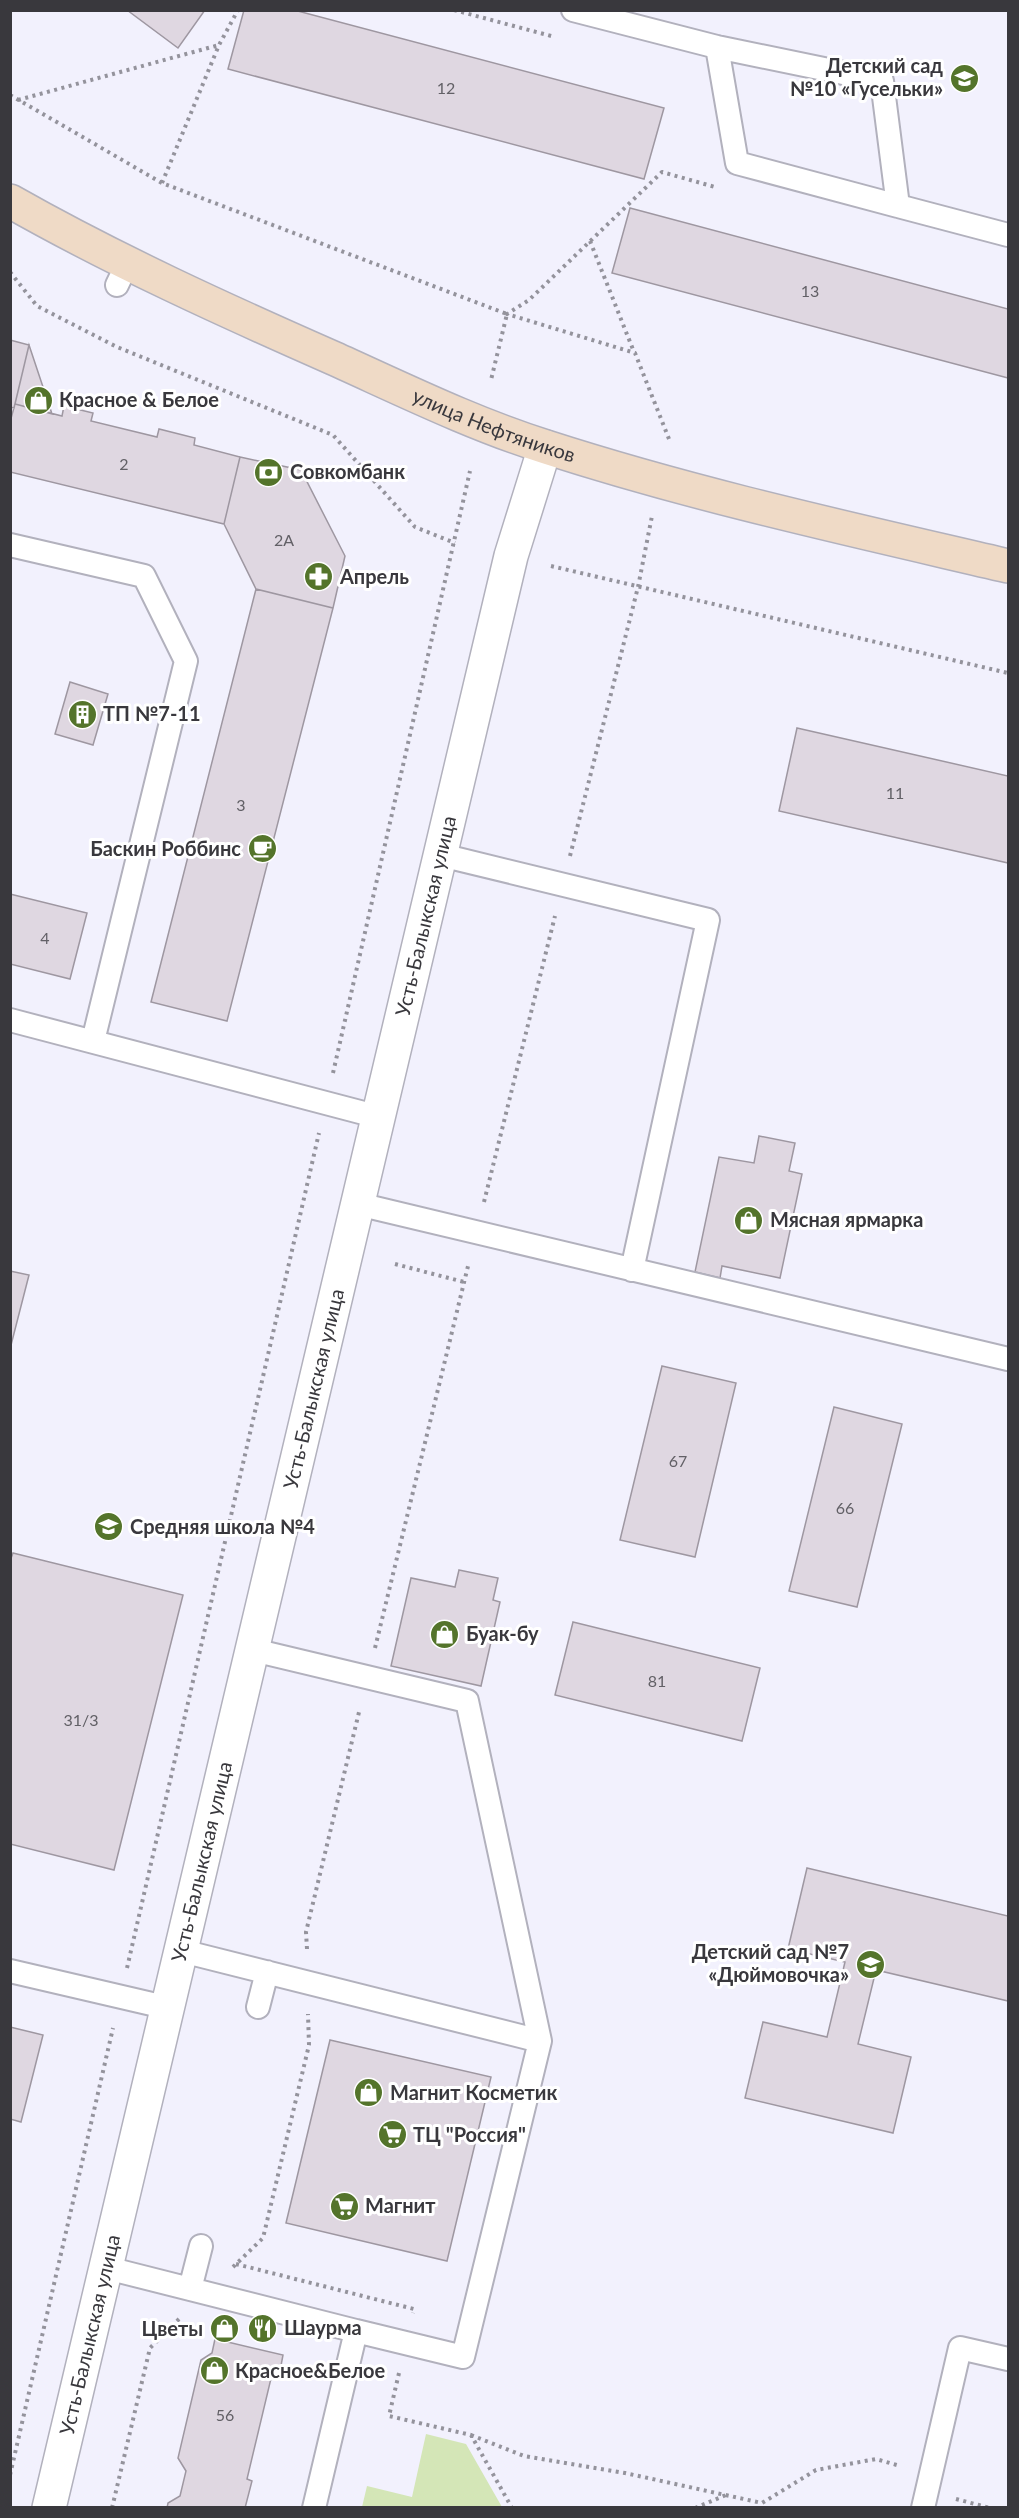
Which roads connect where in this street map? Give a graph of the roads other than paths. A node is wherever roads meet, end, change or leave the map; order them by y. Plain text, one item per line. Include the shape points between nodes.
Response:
1 (573, 10) edge
2 (717, 47) junction
3 (10, 201) edge
4 (898, 206) junction
5 (1008, 235) edge
6 (545, 447) junction
7 (10, 545) edge
8 (1008, 566) edge
9 (441, 855) junction
10 (10, 1020) edge
11 (93, 1041) junction
12 (379, 1117) junction
13 (358, 1204) junction
14 (632, 1270) junction
15 (1008, 1359) edge
16 (253, 1650) junction
17 (182, 1952) junction
18 (10, 1971) edge
19 (267, 1972) junction
20 (258, 2007) dead end
21 (168, 2008) junction
22 (540, 2041) junction
23 (201, 2246) dead end
24 (107, 2268) junction
25 (198, 2291) junction
26 (356, 2331) junction
27 (1008, 2360) edge
28 (49, 2508) edge
29 (314, 2508) edge
30 (922, 2508) edge

1 - 2 lane
2 - 4 lane via 736,163
2 - 4 lane via 882,81
3 - 6 main road, улица Нефтяников via 122,273 234,314 459,414
4 - 5 lane
6 - 8 main road, улица Нефтяников via 751,506
6 - 9 street, Усть-Балыкская улица via 511,556
7 - 11 lane via 144,576 186,661
9 - 12 street, Усть-Балыкская улица
9 - 14 lane via 519,883 563,885 708,920
10 - 11 lane
11 - 12 lane
12 - 13 street, Усть-Балыкская улица
13 - 14 lane
13 - 16 street, Усть-Балыкская улица
14 - 15 lane
16 - 17 street, Усть-Балыкская улица
16 - 22 lane via 467,1701
17 - 19 lane
17 - 21 street, Усть-Балыкская улица
18 - 21 lane
19 - 20 lane
19 - 22 lane
21 - 24 street, Усть-Балыкская улица
22 - 26 lane via 463,2357
23 - 25 lane
24 - 25 lane
24 - 28 street, Усть-Балыкская улица
25 - 26 lane
26 - 29 lane
27 - 30 lane via 960,2348

